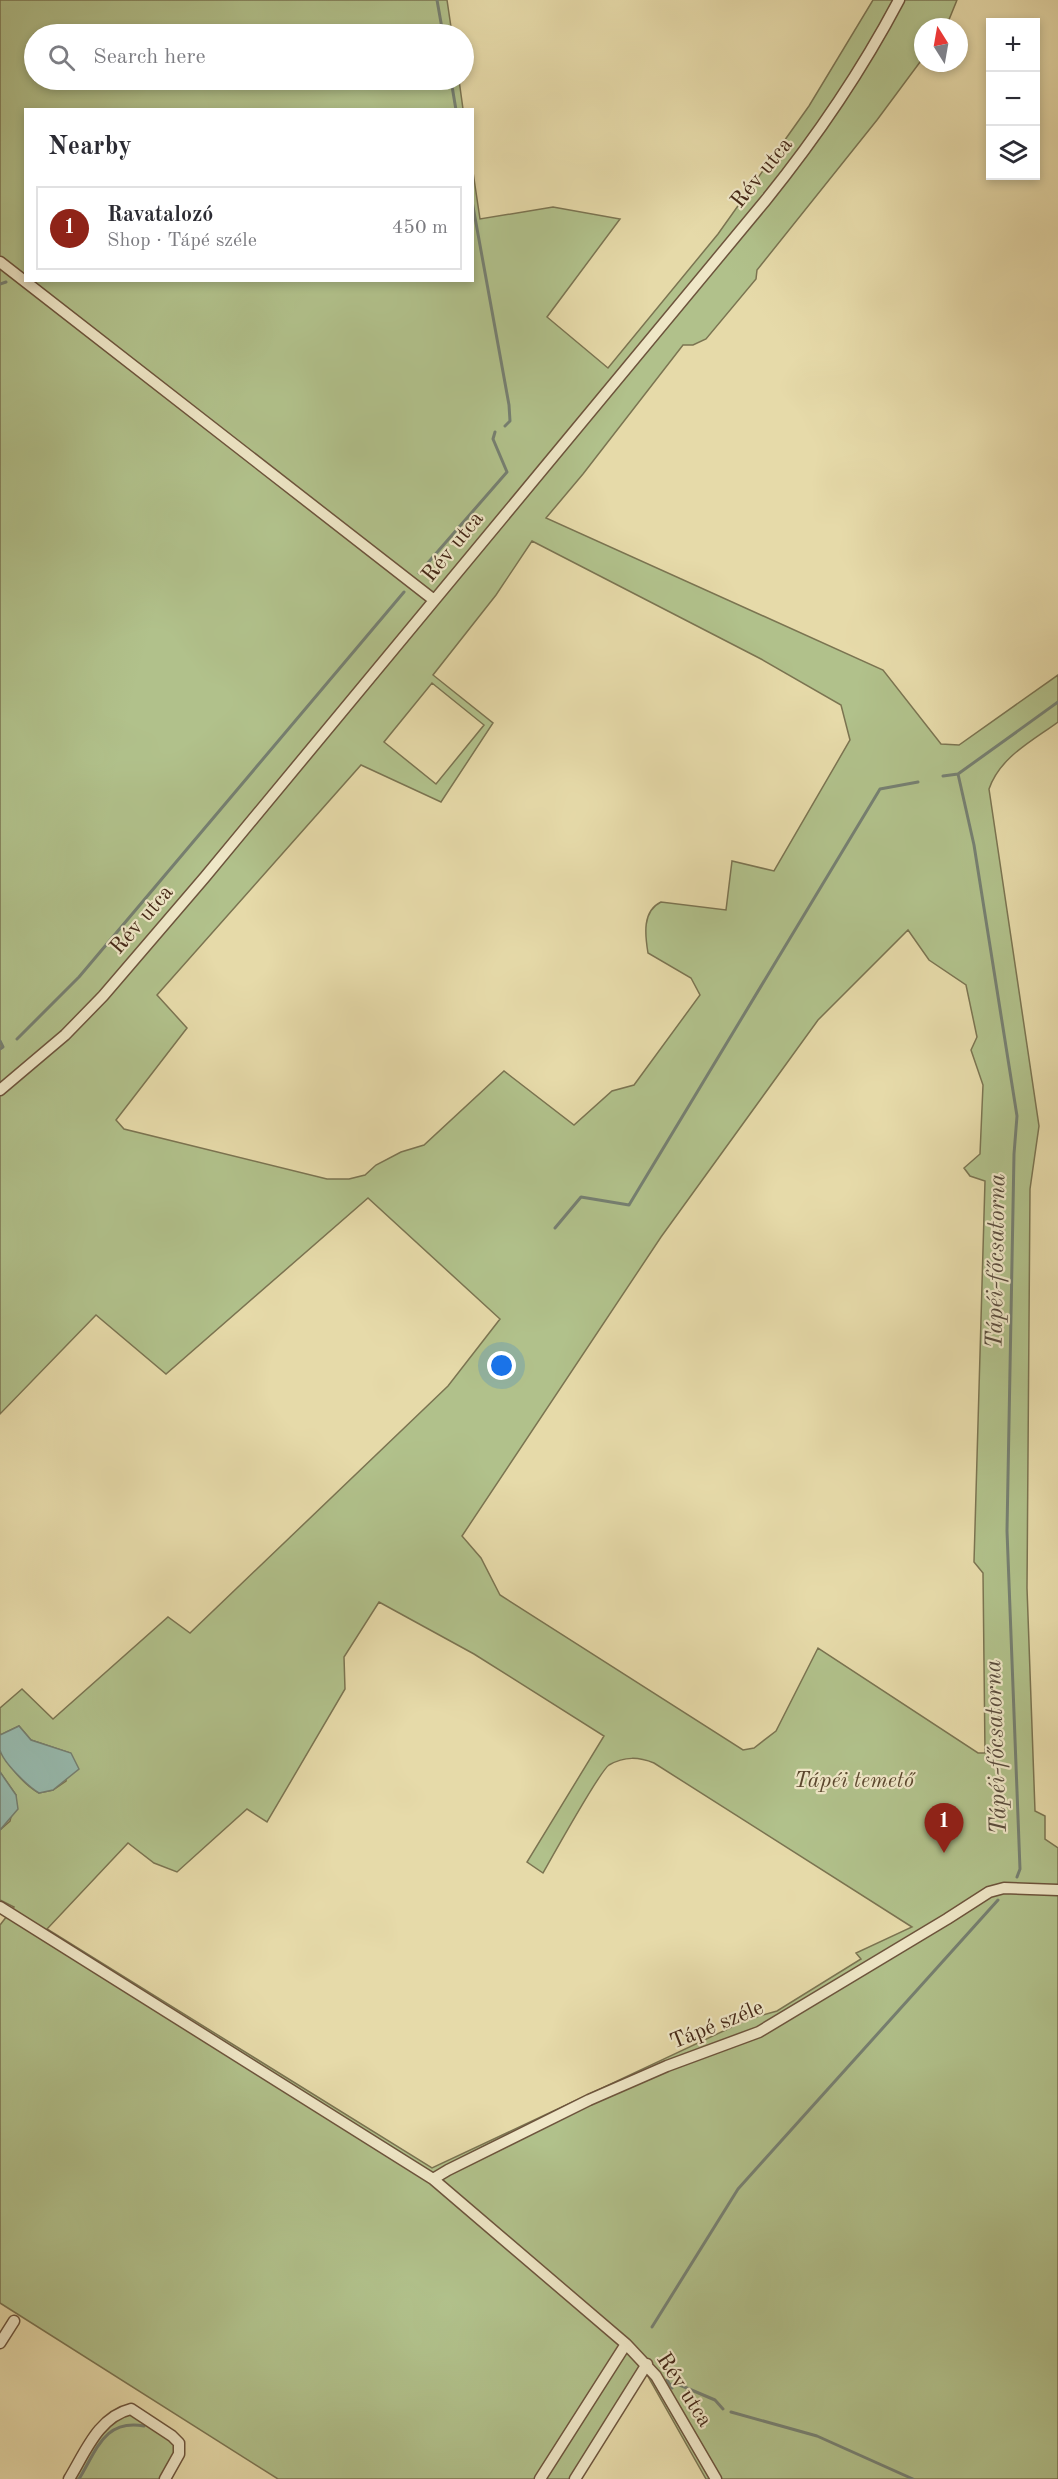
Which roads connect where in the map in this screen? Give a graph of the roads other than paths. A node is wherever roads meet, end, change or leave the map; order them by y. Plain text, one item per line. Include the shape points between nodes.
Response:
1 (899, 0) edge
2 (0, 262) edge
3 (24, 281) edge
4 (26, 282) edge
5 (434, 600) junction
6 (0, 1090) edge
7 (1058, 1890) edge
8 (0, 1907) edge
9 (433, 2179) junction
10 (14, 2321) dead end
11 (0, 2343) edge
12 (626, 2344) junction
13 (646, 2364) junction
14 (69, 2479) edge
15 (165, 2479) edge
16 (540, 2479) edge
17 (575, 2479) edge
18 (716, 2479) edge

1 - 5 street, Rév utca via 868,57 809,146
2 - 3 street
4 - 5 street
5 - 6 street, Rév utca via 103,996 65,1035
7 - 9 street, Tápé széle via 1004,1888 982,1895 759,2032 589,2100
8 - 9 street, Rév utca
9 - 12 street, Rév utca
10 - 11 street
12 - 13 street, Rév utca
12 - 16 street
13 - 17 street
13 - 18 street, Rév utca
14 - 15 street via 100,2428 109,2418 131,2409 179,2443 179,2454

